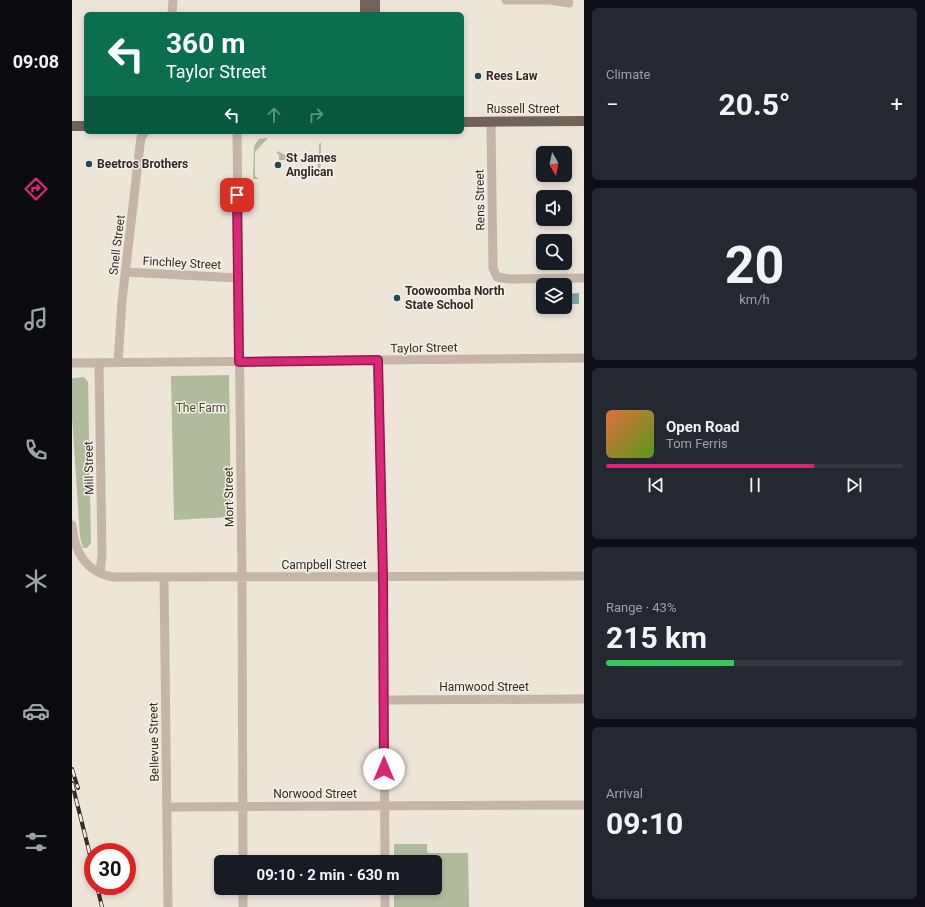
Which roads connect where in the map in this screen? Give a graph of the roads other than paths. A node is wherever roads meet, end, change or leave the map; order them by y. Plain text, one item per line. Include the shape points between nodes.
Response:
1 (173, 0) edge
2 (365, 0) edge
3 (376, 0) edge
4 (506, 0) edge
5 (569, 3) dead end
6 (172, 12) edge
7 (365, 12) edge
8 (375, 12) edge
9 (584, 121) edge
10 (464, 122) edge
11 (491, 122) junction
12 (72, 126) edge
13 (84, 126) edge
14 (144, 134) edge
15 (237, 134) edge
16 (126, 272) junction
17 (238, 278) junction
18 (584, 278) edge
19 (584, 358) edge
20 (378, 360) junction
21 (239, 362) junction
22 (72, 363) edge
23 (99, 363) junction
24 (118, 363) junction
25 (72, 525) edge
26 (100, 573) junction
27 (584, 576) edge
28 (164, 577) junction
29 (242, 577) junction
30 (383, 577) junction
31 (584, 699) edge
32 (384, 700) junction
33 (584, 804) edge
34 (243, 806) junction
35 (384, 806) junction
36 (167, 807) junction
37 (243, 855) edge
38 (385, 855) edge
39 (243, 895) edge
40 (385, 895) edge
41 (168, 907) edge
42 (243, 907) edge
43 (385, 907) edge

1 - 6 street
2 - 7 main road
3 - 8 main road
4 - 5 street via 550,0
9 - 11 main road, Russell Street
10 - 11 main road, Russell Street
11 - 18 street, Rens Street via 494,268 497,277
12 - 13 main road
14 - 16 street, Snell Street via 140,145
15 - 17 street, Mort Street
16 - 17 street, Finchley Street
16 - 24 street, Snell Street
17 - 21 street, Mort Street
19 - 20 street, Taylor Street
20 - 21 street, Taylor Street
20 - 30 street
21 - 24 street, Taylor Street
21 - 29 street, Mort Street
22 - 23 street, Taylor Street
23 - 24 street, Taylor Street
23 - 26 street, Mill Street via 102,555
25 - 26 street via 79,554
26 - 28 street, Campbell Street via 113,577
27 - 30 street, Campbell Street
28 - 29 street, Campbell Street
28 - 36 street, Bellevue Street
29 - 30 street, Campbell Street
29 - 34 street, Mort Street
30 - 32 street
31 - 32 street, Hamwood Street
32 - 35 street
33 - 35 street, Norwood Street
34 - 35 street, Norwood Street
34 - 36 street, Norwood Street
34 - 37 street, Mort Street
35 - 38 street
36 - 41 street, Bellevue Street
39 - 42 street
40 - 43 street

